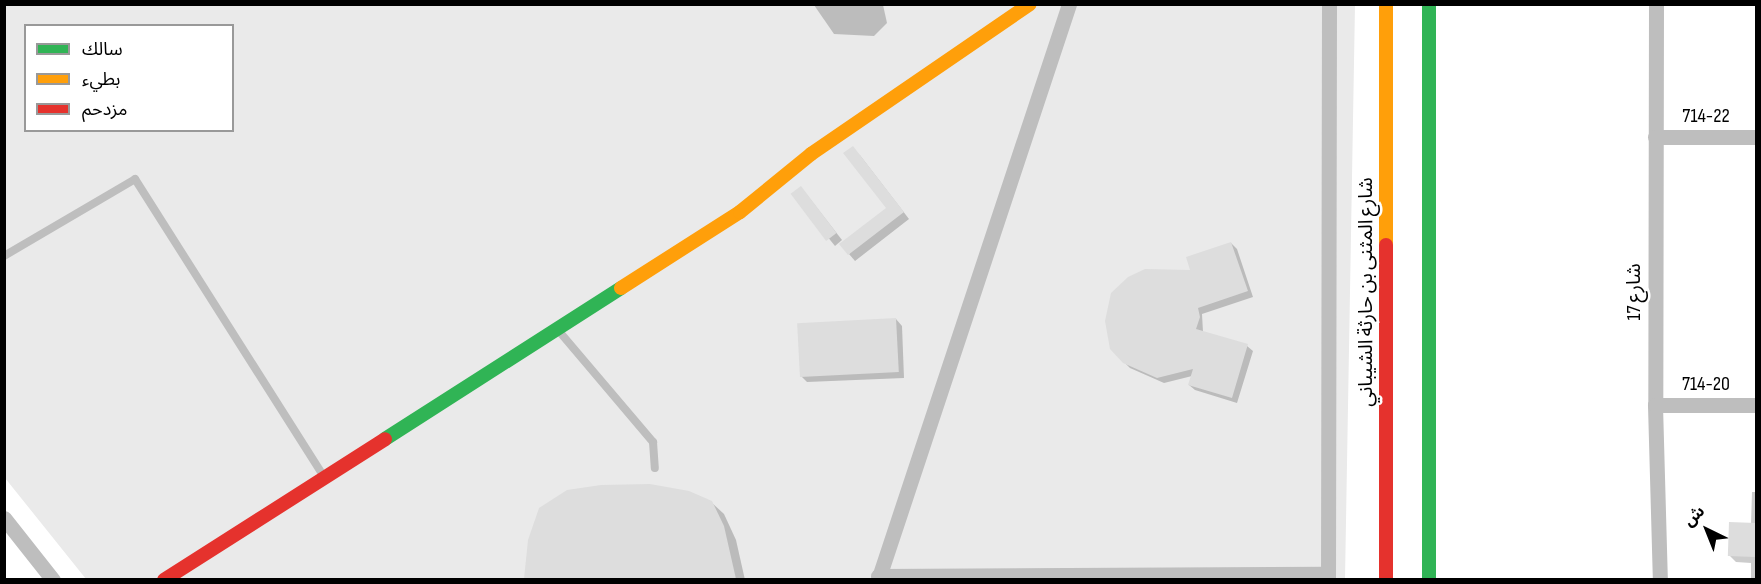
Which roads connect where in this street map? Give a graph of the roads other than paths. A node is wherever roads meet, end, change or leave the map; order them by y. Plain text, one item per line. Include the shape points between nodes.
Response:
1 (1030, 4) edge
2 (1069, 4) edge
3 (1329, 4) edge
4 (1386, 4) edge
5 (1429, 4) edge
6 (1656, 4) edge
7 (1655, 136) junction
8 (1756, 137) edge
9 (4, 256) edge
10 (557, 329) junction
11 (1655, 405) junction
12 (1756, 405) edge
13 (655, 468) dead end
14 (323, 475) junction
15 (4, 518) edge
16 (55, 577) edge
17 (1328, 577) edge
18 (878, 578) edge
19 (164, 579) edge
20 (1386, 579) edge
21 (1429, 579) edge
22 (1660, 579) edge

1 - 10 main road via 812,154 740,212
2 - 18 street
3 - 17 street
4 - 20 main road, شارع المثنى بن حارثة الشيباني
5 - 21 main road
6 - 7 street, شارع 17
7 - 8 street, 714-22
7 - 11 street, شارع 17
9 - 14 lane via 135,179
10 - 13 lane via 653,442
10 - 14 main road
11 - 12 street, 714-20
11 - 22 street, شارع 17
14 - 19 main road
15 - 16 street
17 - 18 street

